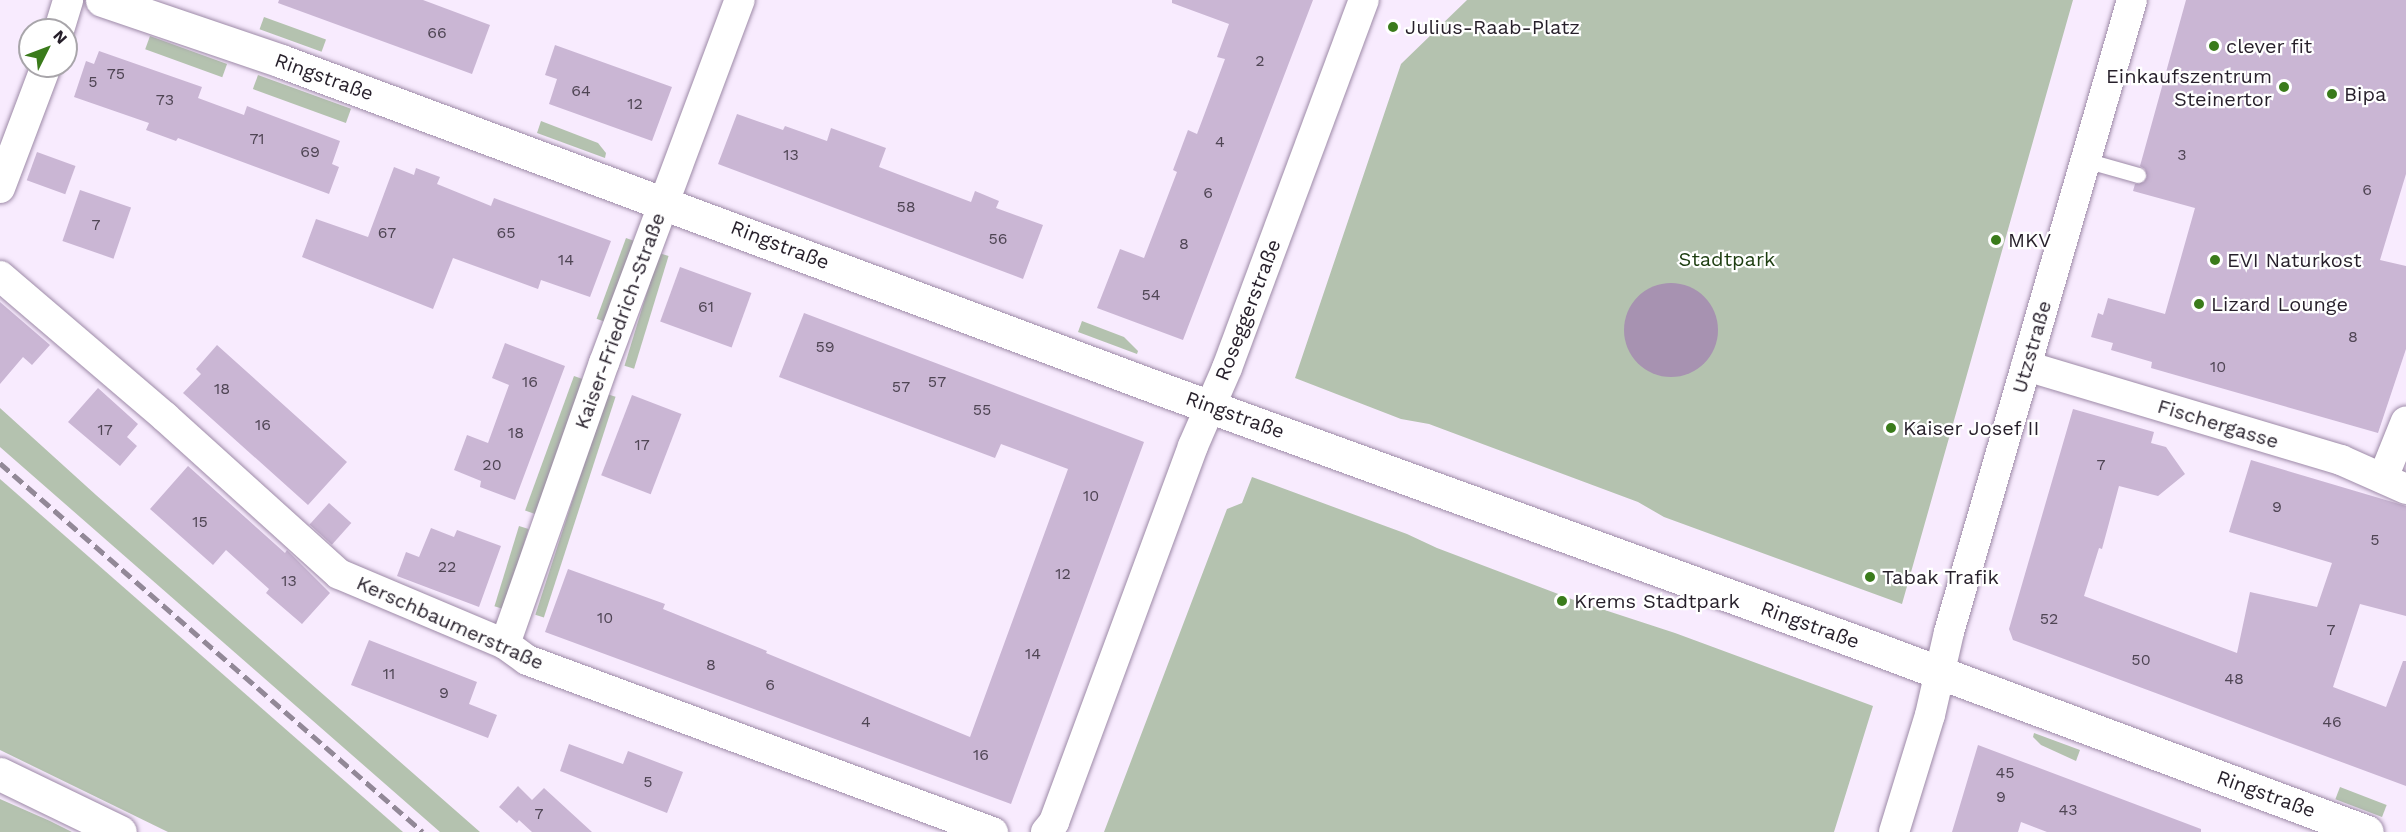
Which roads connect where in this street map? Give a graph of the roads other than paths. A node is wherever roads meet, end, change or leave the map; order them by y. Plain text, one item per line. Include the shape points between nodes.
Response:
1 (68, 0) edge
2 (102, 0) edge
3 (740, 0) edge
4 (1364, 0) edge
5 (2132, 0) edge
6 (63, 18) edge
7 (41, 78) edge
8 (2085, 160) junction
9 (2138, 175) dead end
10 (0, 188) edge
11 (664, 202) junction
12 (0, 276) edge
13 (2026, 366) junction
14 (1210, 406) junction
15 (2406, 421) edge
16 (2395, 483) edge
17 (505, 644) junction
18 (1940, 673) junction
19 (0, 774) edge
20 (1050, 827) edge
21 (989, 830) edge
22 (120, 832) edge
23 (1894, 832) edge
24 (2367, 832) edge

1 - 6 street
2 - 11 main road, Ringstraße via 280,60
3 - 11 street, Kaiser-Friedrich-Straße
4 - 14 street, Roseggerstraße
5 - 8 street, Utzstraße
7 - 10 street
8 - 9 lane
8 - 13 street, Utzstraße
11 - 14 main road, Ringstraße
11 - 17 street, Kaiser-Friedrich-Straße
12 - 17 street, Kerschbaumerstraße via 165,417 339,574
13 - 16 street, Fischergasse via 2341,460
13 - 18 street, Utzstraße
14 - 18 main road, Ringstraße
14 - 20 street, Roseggerstraße
15 - 16 street
17 - 21 street, Kerschbaumerstraße via 527,660
18 - 23 street, Utzstraße
18 - 24 main road, Ringstraße
19 - 22 main road

